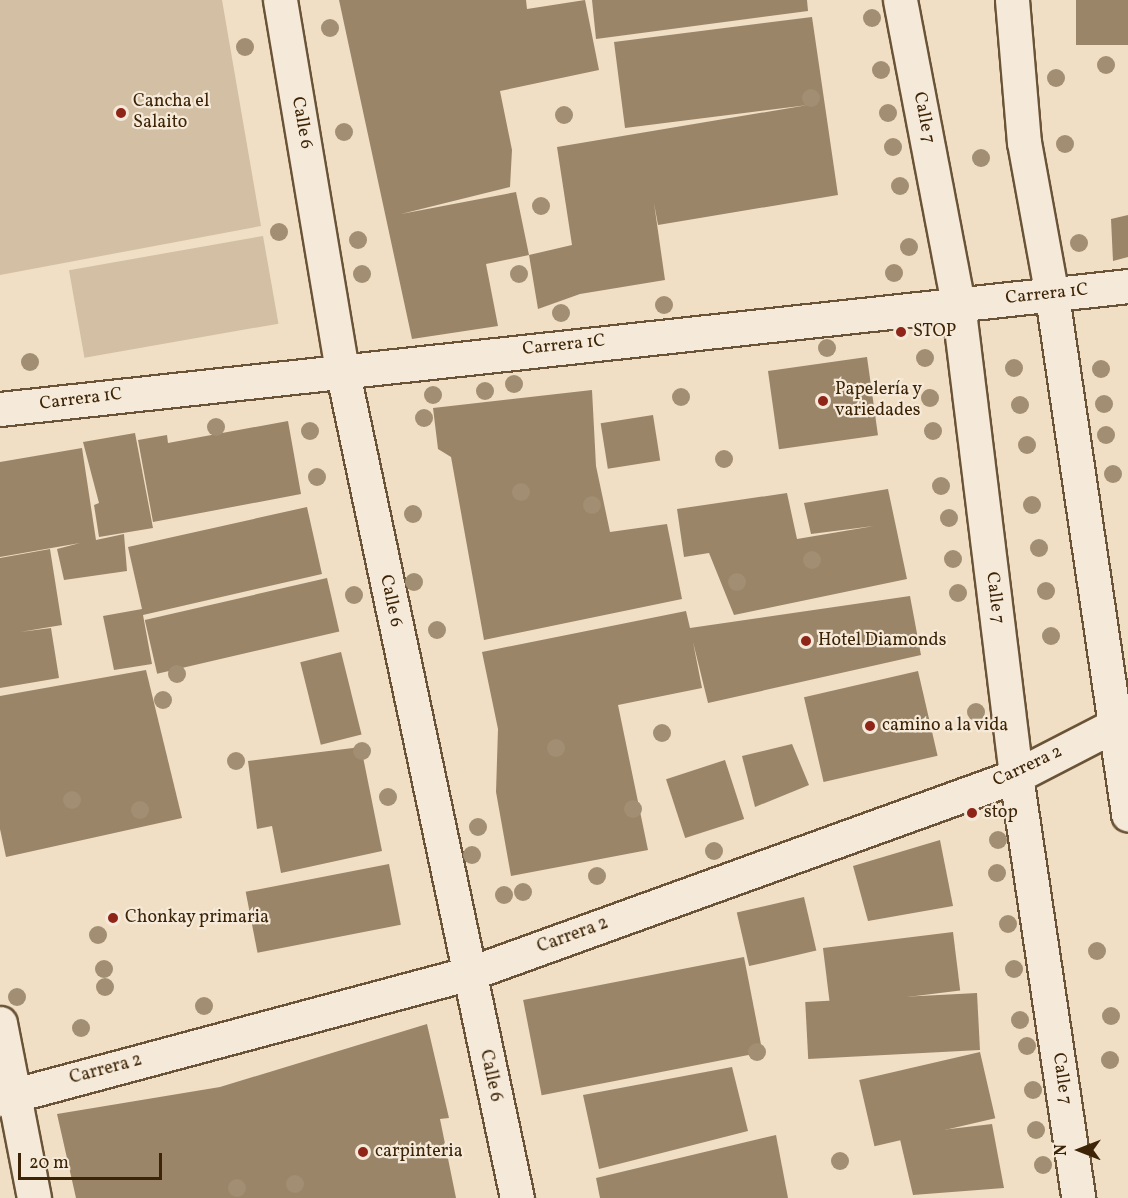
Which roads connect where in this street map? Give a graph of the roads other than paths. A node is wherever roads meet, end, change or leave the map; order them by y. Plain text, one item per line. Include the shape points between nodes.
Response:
1 (280, 0) edge
2 (900, 0) edge
3 (1012, 0) edge
4 (1128, 286) edge
5 (1052, 296) junction
6 (958, 303) junction
7 (342, 369) junction
8 (0, 409) edge
9 (1122, 724) edge
10 (1016, 776) junction
11 (1128, 814) edge
12 (468, 974) junction
13 (0, 1023) edge
14 (7, 1097) edge
15 (34, 1198) edge
16 (517, 1198) edge
17 (1078, 1198) edge

1 - 7 street, Calle 6
2 - 6 street, Calle 7
3 - 5 street via 1024,142
4 - 5 street, Carrera 1C
5 - 6 street, Carrera 1C
5 - 9 street
6 - 7 street, Carrera 1C
6 - 10 street, Calle 7
7 - 8 street, Carrera 1C
7 - 12 street, Calle 6
9 - 10 street, Carrera 2
9 - 11 street
10 - 12 street, Carrera 2
10 - 17 street, Calle 7
12 - 14 street, Carrera 2
12 - 16 street, Calle 6
13 - 14 street
14 - 15 street

